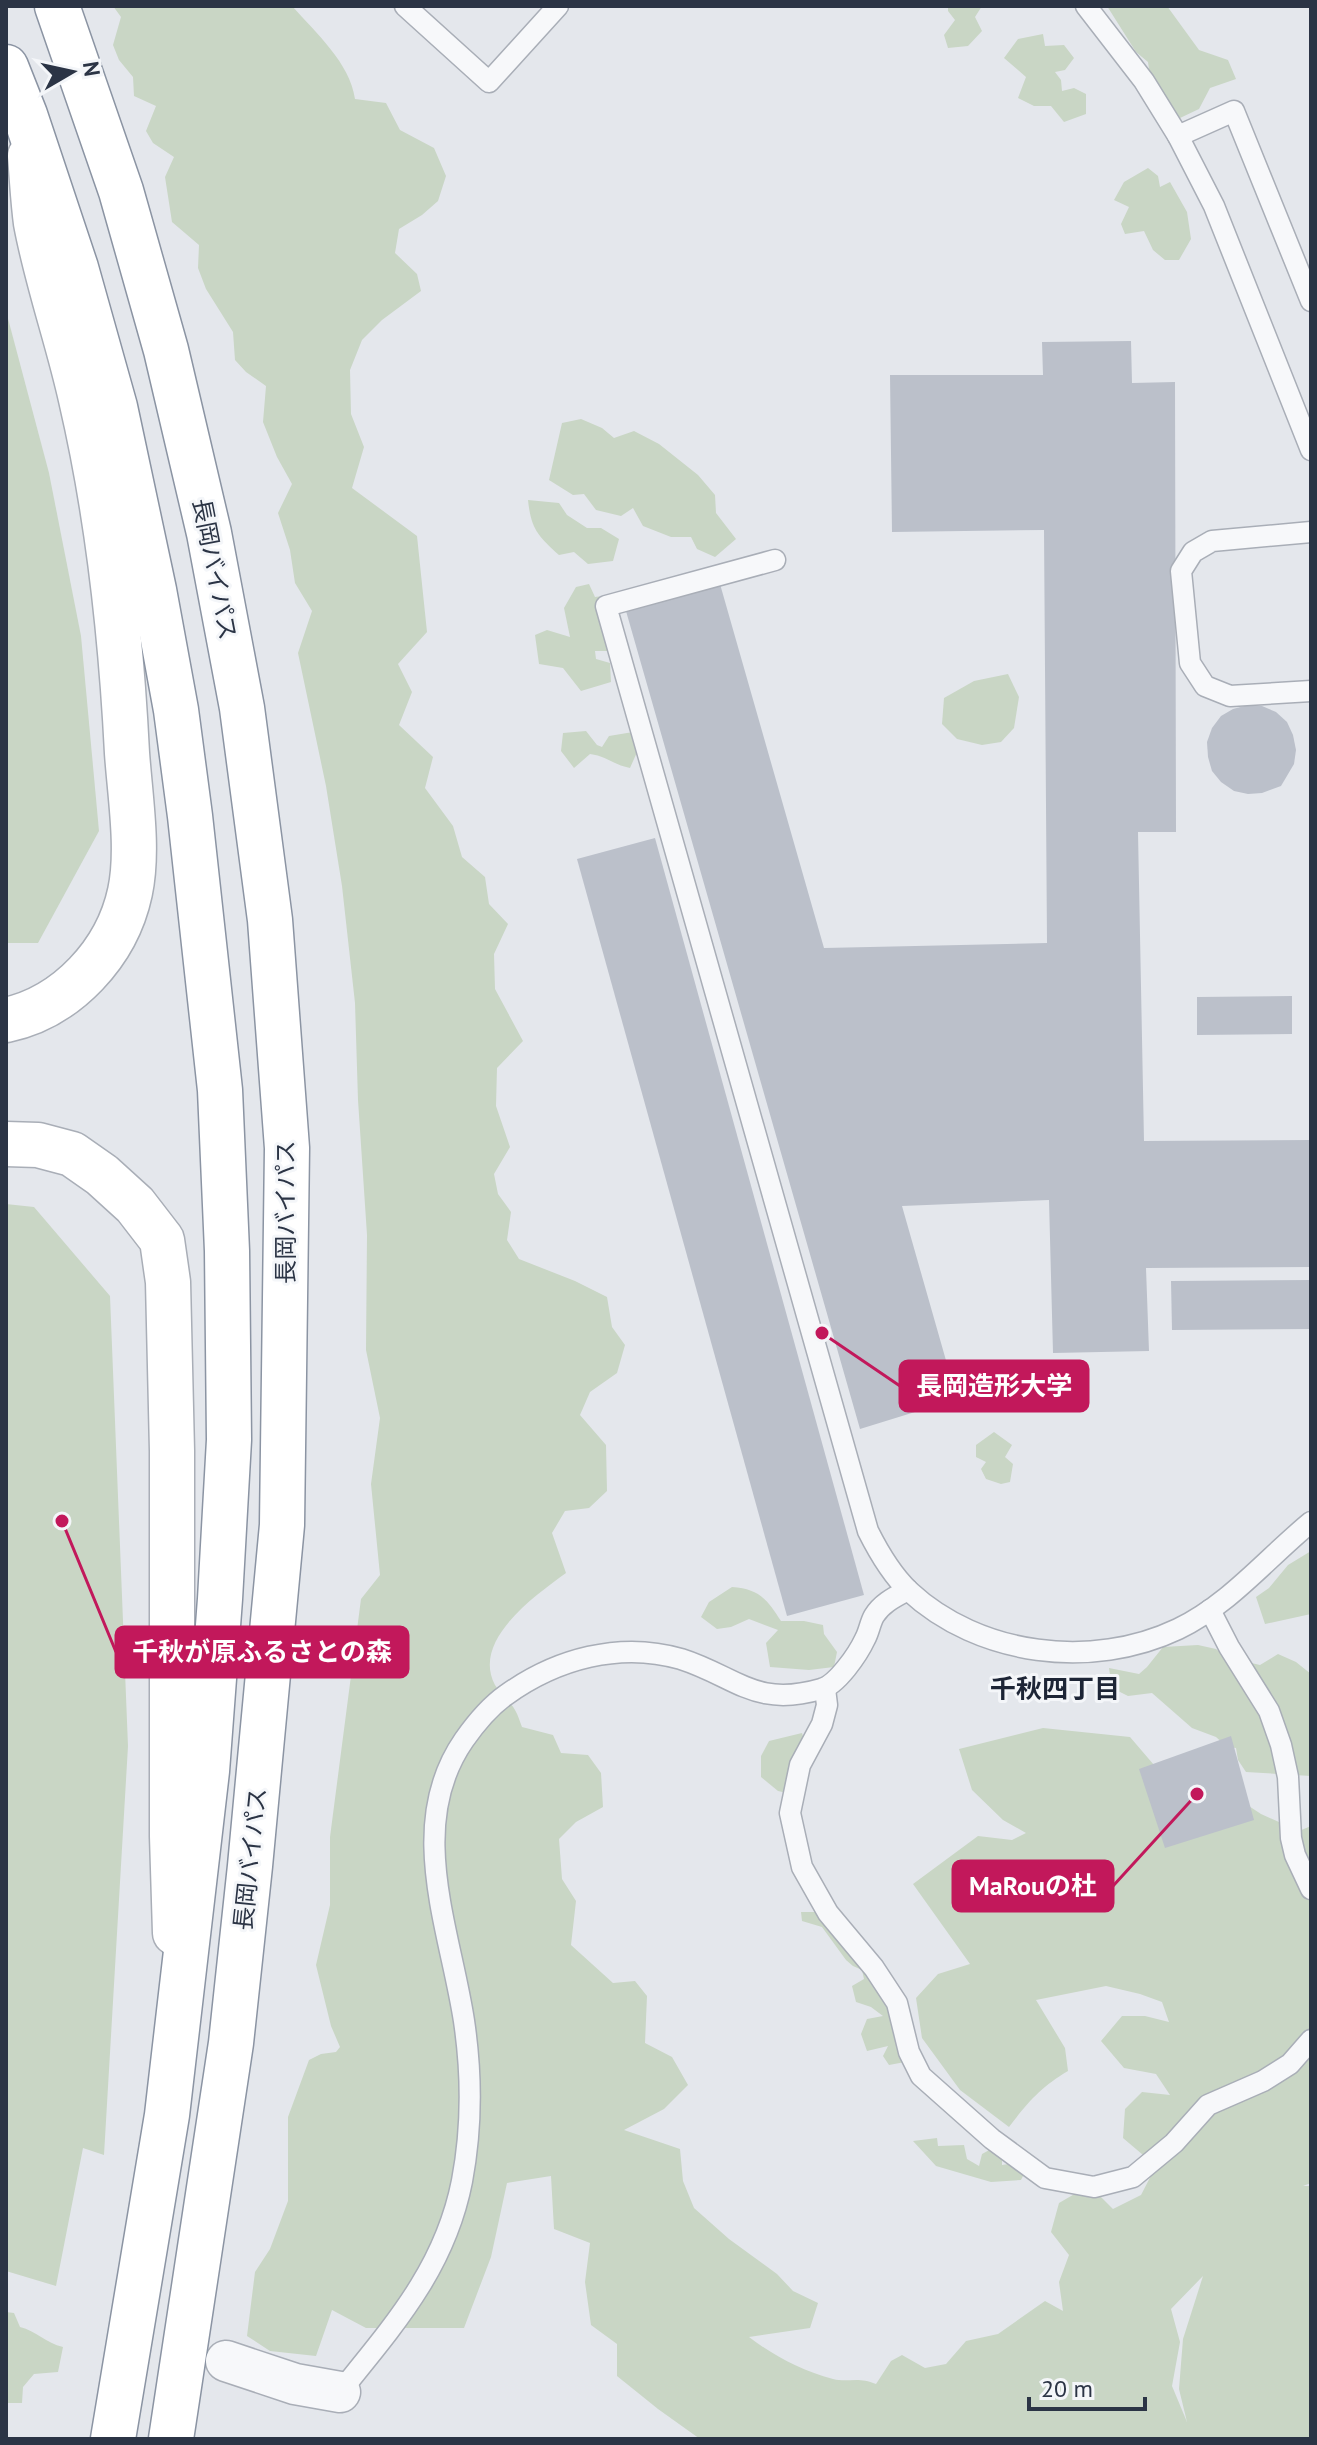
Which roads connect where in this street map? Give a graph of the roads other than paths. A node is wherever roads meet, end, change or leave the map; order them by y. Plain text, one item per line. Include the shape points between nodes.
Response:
1 (57, 6) edge
2 (405, 6) edge
3 (558, 6) edge
4 (1086, 6) edge
5 (6, 67) edge
6 (25, 115) junction
7 (1178, 136) junction
8 (1311, 301) edge
9 (1311, 450) edge
10 (1311, 532) edge
11 (775, 560) dead end
12 (1311, 691) edge
13 (6, 1020) edge
14 (6, 1144) edge
15 (1311, 1522) edge
16 (908, 1590) junction
17 (1210, 1610) junction
18 (825, 1689) junction
19 (1311, 1889) edge
20 (178, 2015) junction
21 (1311, 2040) edge
22 (226, 2361) dead end
23 (340, 2392) joint
24 (113, 2439) edge
25 (171, 2439) edge

1 - 25 main road, 長岡バイパス via 126,205 209,533 242,708 266,890 287,1148 282,1525 231,2043
2 - 3 lane via 489,82
4 - 7 lane via 1144,81
5 - 6 main road
6 - 13 main road via 36,222 104,511 125,714 133,858 122,920 93,968 56,999
6 - 20 main road via 115,407 154,590 190,816 220,1090 229,1440 207,1771
7 - 8 lane via 1234,111
7 - 9 lane via 1214,206
10 - 12 lane via 1212,541 1193,552 1181,571 1190,663 1205,686 1230,696
11 - 16 lane via 606,606 868,1531
14 - 20 main road via 72,1154 135,1205 162,1240 169,1297
15 - 17 lane
16 - 17 lane via 964,1629 1029,1650 1067,1652 1141,1642
16 - 18 lane via 887,1601 874,1616 856,1655
17 - 19 lane via 1269,1711 1288,1777 1295,1855
18 - 21 lane via 822,1724 800,1765 790,1813 802,1867 828,1913 897,2003 921,2076 1045,2178 1094,2187 1133,2177 1208,2105 1277,2073
18 - 23 lane via 768,1695 672,1657 642,1652 598,1655 554,1668 504,1696 478,1720 454,1754 439,1790 433,1835 470,2072 462,2183 445,2240 422,2287
20 - 24 main road via 167,2115
22 - 23 street via 295,2384

